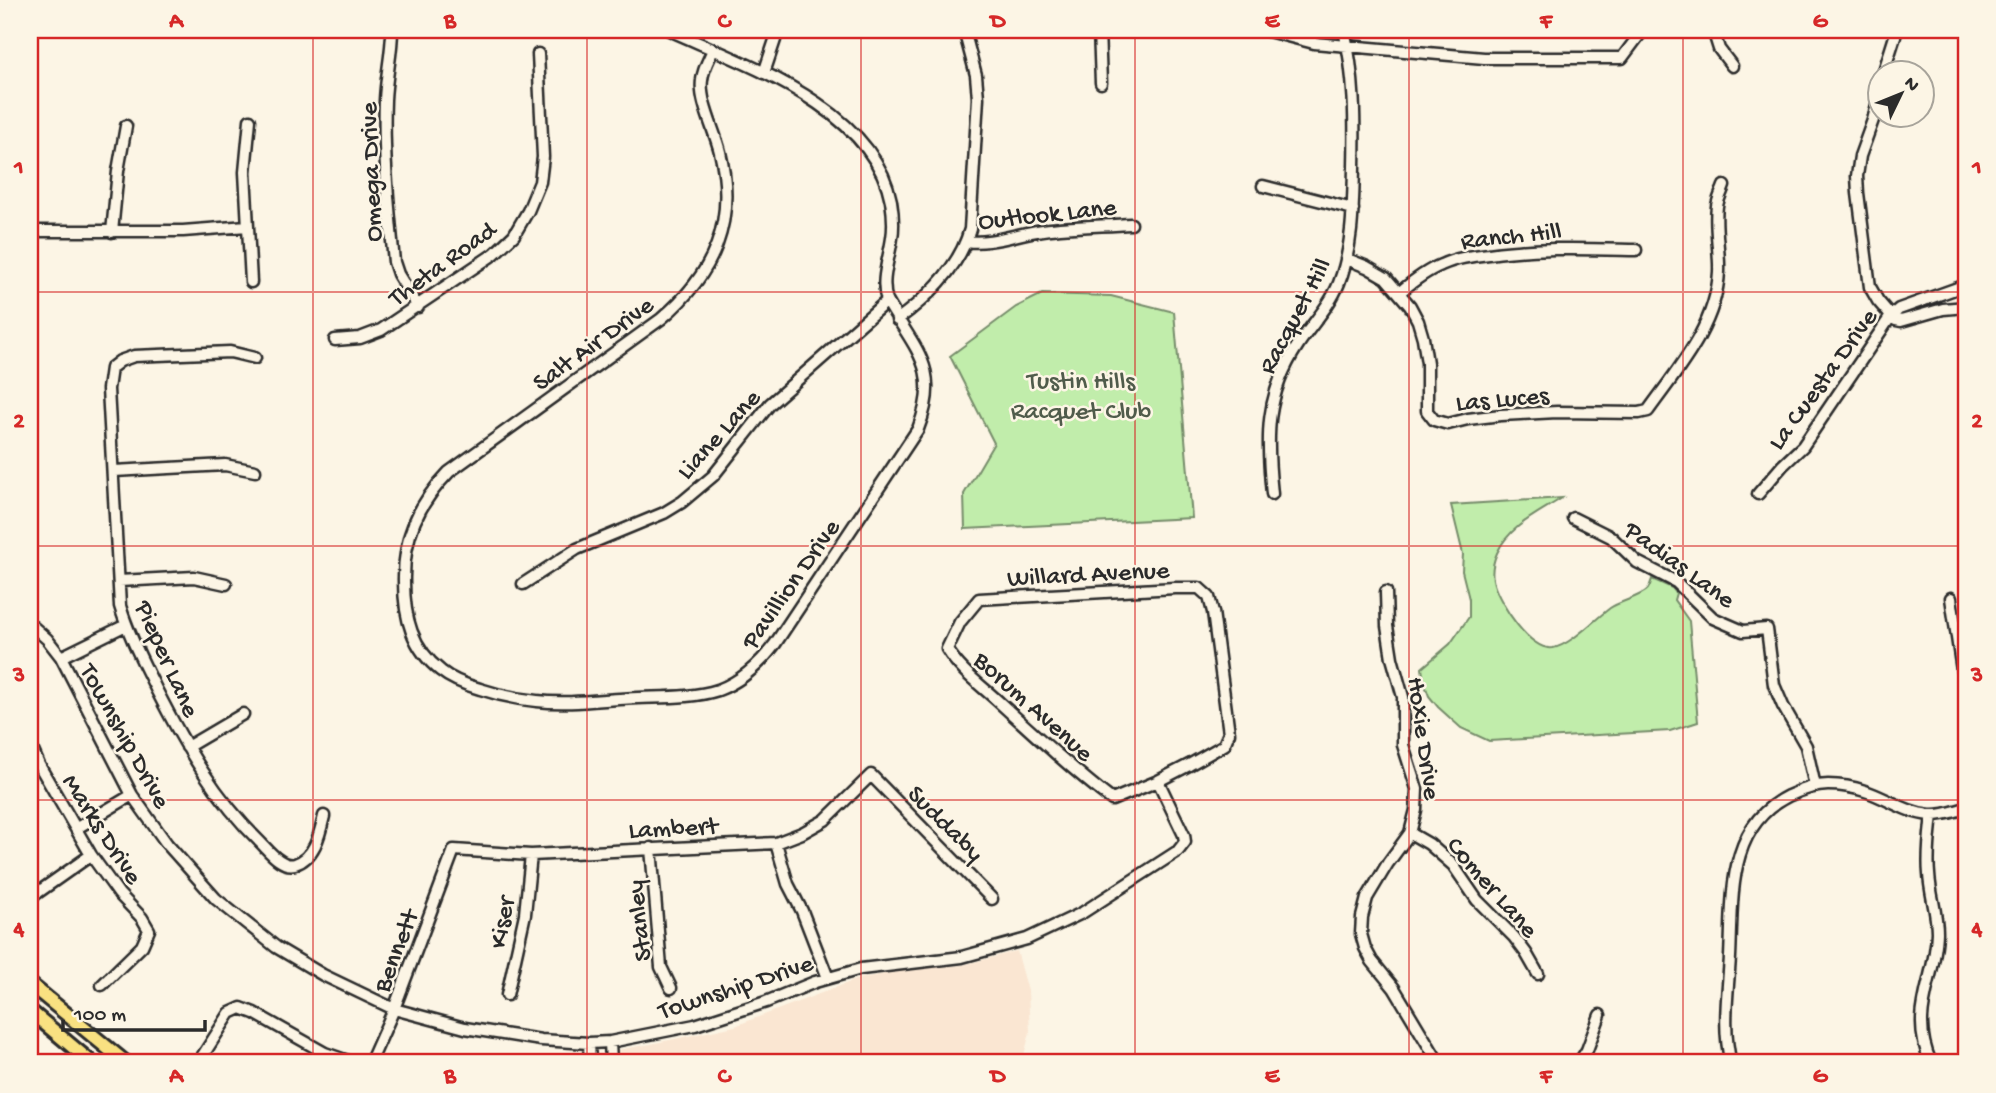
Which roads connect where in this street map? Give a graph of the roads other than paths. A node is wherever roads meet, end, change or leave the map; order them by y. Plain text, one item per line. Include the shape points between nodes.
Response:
1 (392, 30) edge
2 (669, 30) edge
3 (776, 30) edge
4 (964, 30) edge
5 (1099, 30) edge
6 (1264, 30) edge
7 (1345, 30) edge
8 (1643, 30) edge
9 (1713, 30) edge
10 (1897, 30) edge
11 (1348, 45) junction
12 (713, 50) junction
13 (538, 54) dead end
14 (1887, 60) edge
15 (1732, 66) dead end
16 (764, 73) junction
17 (1101, 83) dead end
18 (250, 120) dead end
19 (126, 126) dead end
20 (1869, 130) edge
21 (1263, 186) dead end
22 (1724, 186) dead end
23 (1353, 209) junction
24 (1131, 224) dead end
25 (247, 226) junction
26 (30, 232) edge
27 (113, 232) junction
28 (967, 241) junction
29 (1636, 250) dead end
30 (1347, 259) junction
31 (251, 282) dead end
32 (1966, 285) edge
33 (1399, 292) junction
34 (887, 301) junction
35 (418, 307) junction
36 (1966, 307) edge
37 (1891, 316) junction
38 (897, 320) junction
39 (335, 340) dead end
40 (255, 358) dead end
41 (114, 471) junction
42 (255, 471) dead end
43 (1272, 494) dead end
44 (1758, 494) dead end
45 (1573, 518) dead end
46 (119, 581) junction
47 (226, 584) dead end
48 (523, 584) dead end
49 (1386, 592) dead end
50 (1951, 598) dead end
51 (979, 599) joint
52 (30, 624) edge
53 (126, 625) junction
54 (410, 632) joint
55 (61, 657) junction
56 (1966, 696) edge
57 (243, 714) dead end
58 (30, 744) edge
59 (187, 747) junction
60 (34, 767) edge
61 (871, 775) joint
62 (1158, 781) junction
63 (1815, 786) junction
64 (132, 795) junction
65 (1966, 808) edge
66 (1932, 815) junction
67 (324, 816) dead end
68 (77, 828) junction
69 (1410, 833) junction
70 (776, 843) junction
71 (651, 848) junction
72 (454, 850) joint
73 (91, 855) junction
74 (531, 855) junction
75 (30, 898) edge
76 (992, 899) dead end
77 (1538, 974) dead end
78 (828, 978) junction
79 (30, 984) edge
80 (102, 985) dead end
81 (671, 988) dead end
82 (507, 995) dead end
83 (394, 1009) junction
84 (30, 1011) edge
85 (1600, 1015) dead end
86 (610, 1042) junction
87 (590, 1043) junction
88 (323, 1058) edge
89 (92, 1063) edge
90 (125, 1063) edge
91 (198, 1063) edge
92 (354, 1063) edge
93 (370, 1063) edge
94 (590, 1063) edge
95 (611, 1063) edge
96 (1439, 1063) edge
97 (1579, 1063) edge
98 (1731, 1063) edge
99 (1931, 1063) edge

1 - 35 street, Omega Drive via 385,135 394,262
2 - 12 street
3 - 16 street
4 - 28 street via 978,98
5 - 17 street
6 - 11 street via 1314,43
7 - 11 street, Racquet Hill
8 - 11 street via 1622,58 1486,58
9 - 15 street via 1719,49
10 - 14 street
11 - 23 street, Racquet Hill via 1355,99
12 - 16 street
12 - 54 street, Salt Air Drive via 702,92 720,154 726,200 712,256 690,292 661,319 486,443 437,484 415,518 404,560
13 - 35 street, Theta Road via 543,157 540,182 528,211 514,235 495,254
16 - 34 street via 817,102 856,137 877,165 893,217 884,287
18 - 25 street via 245,172
19 - 27 street
20 - 37 street via 1860,156 1858,192 1870,287
21 - 23 street
22 - 33 street, Las Luces via 1717,207 1719,273 1709,315 1700,337 1648,411 1501,415 1448,424 1434,420 1427,411 1423,338
23 - 30 street, Racquet Hill
24 - 28 street, Outlook Lane
25 - 27 street
25 - 31 street
26 - 27 street
28 - 38 street via 925,298
29 - 33 street, Ranch Hill via 1559,248 1453,260
30 - 33 street, Las Luces via 1386,278
30 - 43 street, Racquet Hill via 1338,286 1277,385 1268,424
32 - 37 street, La Cuesta Drive
34 - 38 street, Pavillion Drive
34 - 48 street, Liane Lane via 770,404 713,476 682,502 576,548
35 - 39 street, Theta Road via 381,330
36 - 37 street via 1901,321
37 - 44 street, La Cuesta Drive via 1803,446
38 - 54 street, Pavillion Drive via 926,368 927,402 918,429 775,644 744,676 718,690 688,695 529,700 476,688 443,673 419,649
40 - 41 street, Pieper Lane via 230,352 134,356 110,368
41 - 42 street via 225,465
41 - 46 street, Pieper Lane
45 - 63 street, Padias Lane via 1611,537 1637,562 1676,582 1713,618 1743,631 1768,629 1774,685 1806,746
46 - 47 street via 194,577
46 - 53 street, Pieper Lane
49 - 69 street, Hoxie Drive via 1392,658 1403,697 1403,745 1416,789
50 - 56 street
51 - 62 street, Borum Avenue via 960,622 947,649 955,662 1112,800
51 - 62 street, Willard Avenue via 1199,588 1209,597 1229,733 1224,745
52 - 55 street, Township Drive
53 - 55 street
53 - 59 street, Pieper Lane
55 - 64 street, Township Drive
57 - 59 street
58 - 60 street, Marks Drive
59 - 67 street, Pieper Lane via 231,812 286,864 305,858 319,836
60 - 68 street, Marks Drive
61 - 70 street, Lambert via 825,820
61 - 76 street, Suddaby
62 - 78 street, Township Drive via 1185,842 1082,913 1027,939 962,957 897,963
63 - 66 street via 1847,786
63 - 98 street via 1771,807 1741,847 1727,1003
64 - 68 street
64 - 83 street, Township Drive via 194,876 242,921 323,975
65 - 66 street
66 - 99 street via 1929,875 1937,935 1922,1009
68 - 73 street, Marks Drive
69 - 77 street, Comer Lane via 1454,865 1477,900 1514,937
69 - 96 street, Hoxie Drive via 1367,898 1361,934 1372,961 1394,988
70 - 71 street, Lambert
70 - 78 street via 788,884
71 - 74 street, Lambert
71 - 81 street, Stanley via 661,967
72 - 74 street, Lambert
72 - 83 street, Bennett
73 - 75 street
73 - 80 street, Marks Drive via 149,930 142,946
74 - 82 street, Kiser via 525,914
78 - 86 street, Township Drive via 695,1026
79 - 90 main road
83 - 87 street, Township Drive via 465,1028
83 - 93 street, Bennett
84 - 89 main road
85 - 97 street
86 - 87 street, Township Drive
86 - 95 street
87 - 94 street
88 - 91 street via 242,1007 230,1013
88 - 92 street

